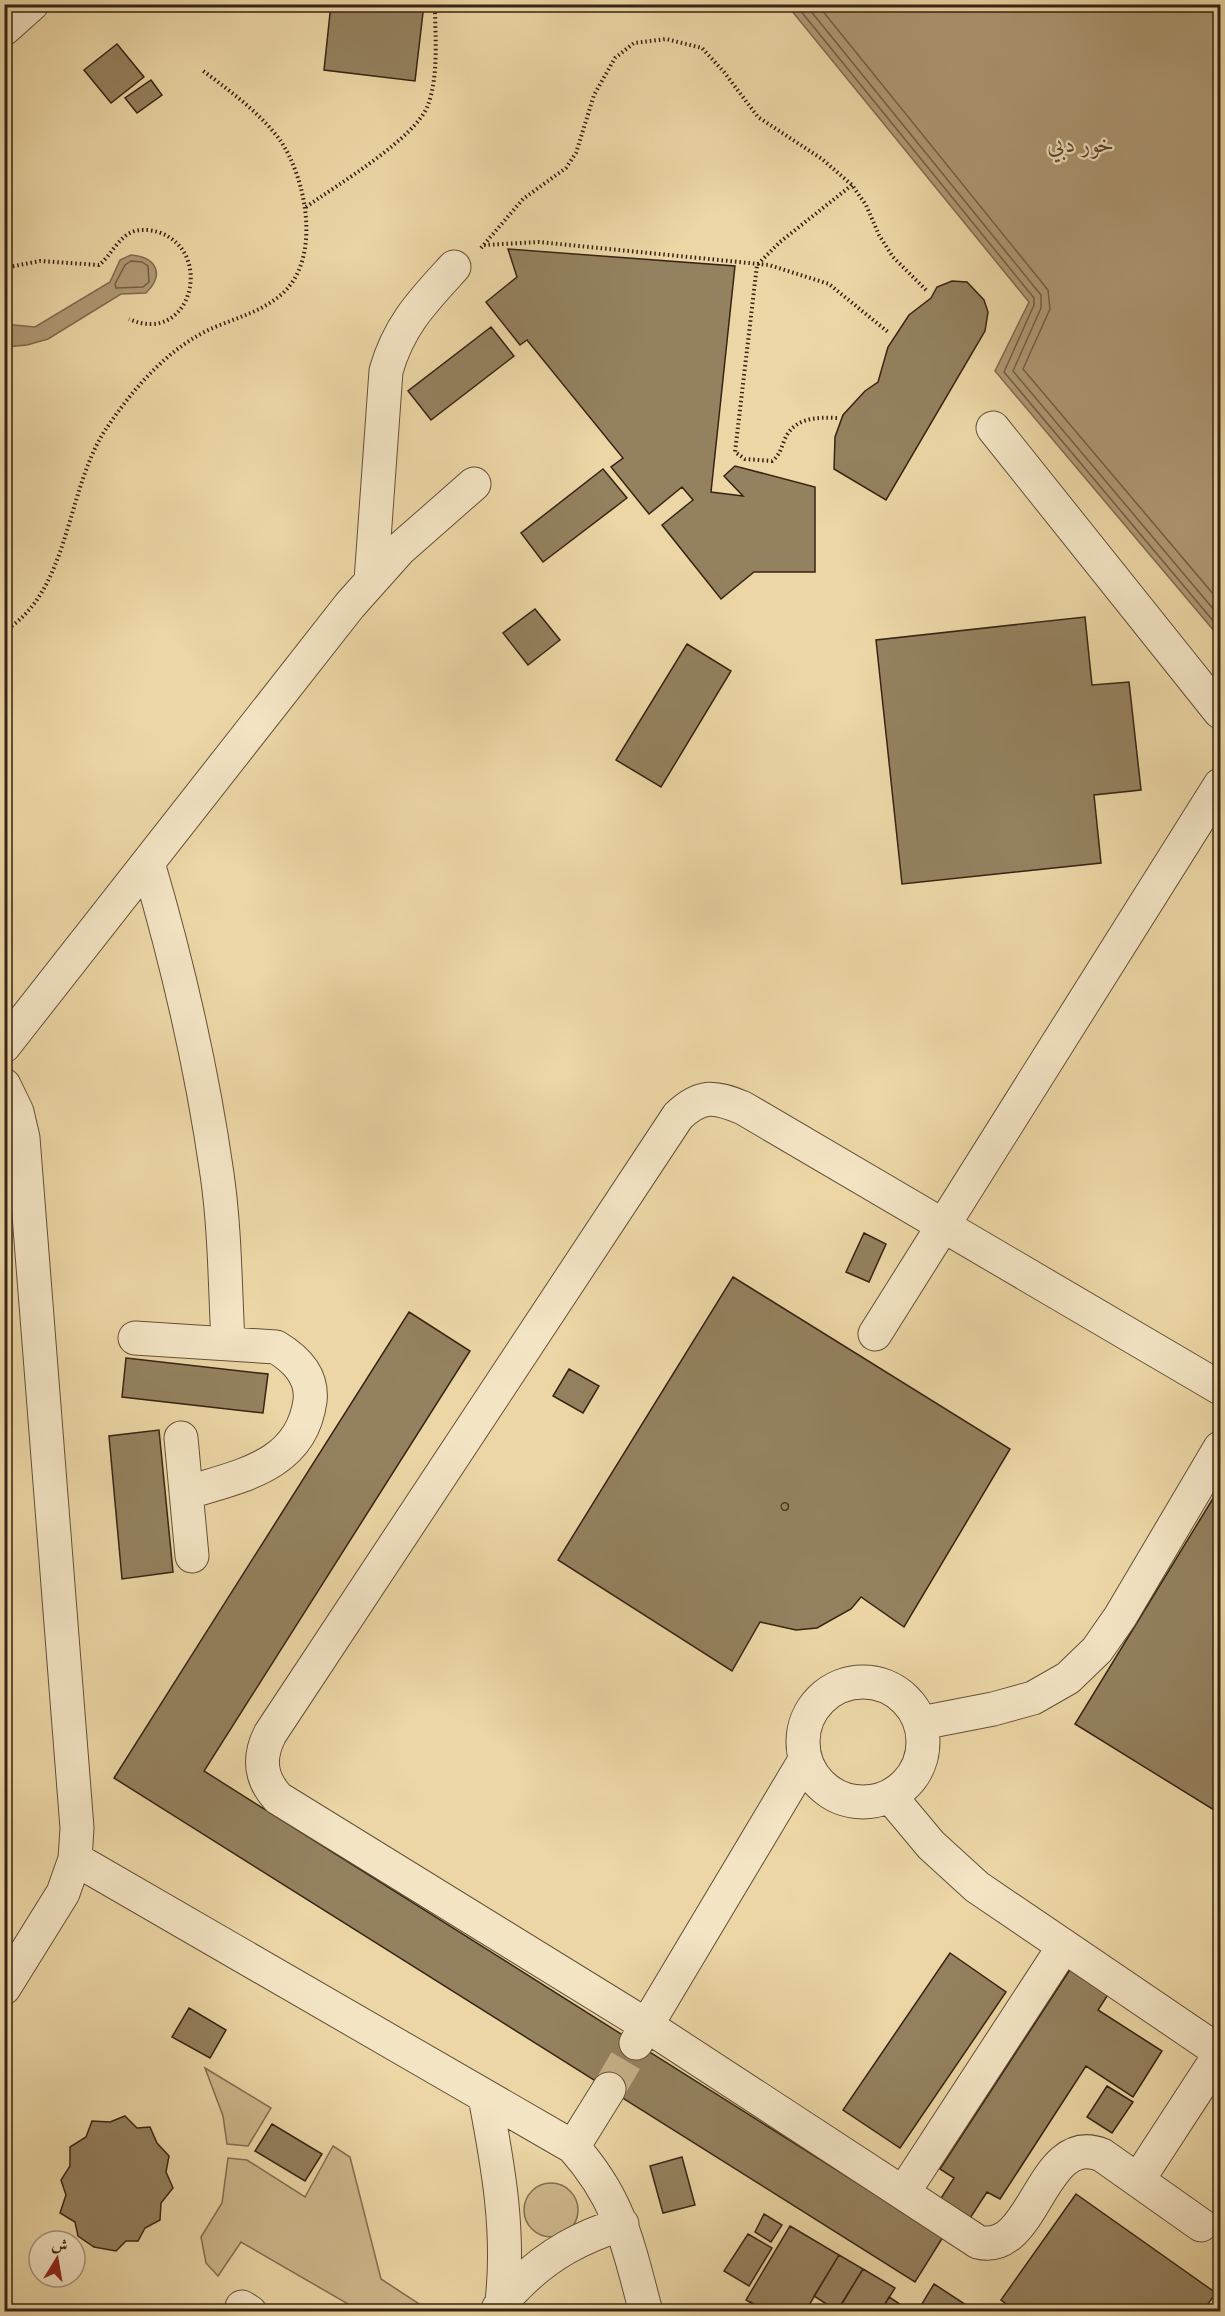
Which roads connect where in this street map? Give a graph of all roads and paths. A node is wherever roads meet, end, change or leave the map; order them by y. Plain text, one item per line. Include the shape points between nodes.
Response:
1 (32, 4) edge
2 (435, 4) edge
3 (4, 29) edge
4 (202, 70) dead end
5 (852, 185) junction
6 (306, 207) junction
7 (484, 245) junction
8 (757, 265) junction
9 (454, 267) joint
10 (4, 268) edge
11 (926, 290) dead end
12 (129, 319) dead end
13 (888, 332) dead end
14 (837, 418) dead end
15 (993, 428) dead end
16 (474, 483) dead end
17 (371, 581) junction
18 (4, 632) edge
19 (1221, 712) edge
20 (1221, 785) edge
21 (148, 863) junction
22 (4, 1046) edge
23 (4, 1085) edge
24 (943, 1226) junction
25 (875, 1334) dead end
26 (135, 1338) dead end
27 (228, 1342) junction
28 (1221, 1388) edge
29 (181, 1438) dead end
30 (1221, 1448) edge
31 (186, 1493) junction
32 (192, 1556) dead end
33 (921, 1723) junction
34 (805, 1760) junction
35 (890, 1796) junction
36 (75, 1859) junction
37 (1064, 1946) junction
38 (4, 1988) edge
39 (641, 2034) junction
40 (1221, 2053) edge
41 (609, 2089) tunnel mouth
42 (485, 2097) junction
43 (573, 2147) junction
44 (1138, 2180) junction
45 (903, 2193) junction
46 (622, 2224) junction
47 (1201, 2224) dead end
48 (499, 2306) edge
49 (646, 2312) edge

1 - 3 street
2 - 6 path via 433,84 422,119
4 - 6 path via 240,99 281,141
5 - 7 path via 822,159 758,117 702,48 666,39 634,44 615,58 603,74 576,153 566,168 523,199
5 - 8 path
5 - 11 path via 893,257
6 - 18 path via 306,246 285,292 258,311 214,327 183,344 119,410 88,466 38,602 19,623
7 - 8 path via 539,242
7 - 9 path
8 - 13 path via 769,265 829,284
8 - 14 path via 735,452 745,459 772,461 793,426 801,420
9 - 17 street via 404,325 386,371
10 - 12 path via 40,261 99,265 118,241 134,231 150,230 165,235 179,244 188,258 190,290 176,315 165,322 153,325
15 - 19 street
16 - 17 street
17 - 21 street
20 - 24 street
21 - 22 street
21 - 27 street via 176,963 207,1115 223,1235
23 - 36 street via 17,1112 23,1138 76,1797
24 - 25 street
24 - 28 street
24 - 39 street via 743,1108 716,1099 691,1104 672,1126 263,1747 263,1774 278,1798
26 - 27 street
27 - 31 street via 276,1347 293,1357 305,1373 311,1393 308,1412 299,1437 262,1468
29 - 31 street
30 - 33 street via 1114,1625 1097,1650 1068,1678 1033,1698
31 - 32 street
33 - 34 street via 913,1707 886,1686 870,1682 844,1684 822,1697 811,1711 804,1726
33 - 35 street via 922,1757 915,1773
34 - 35 street via 824,1789 839,1798 856,1802
34 - 39 street
35 - 37 street via 954,1868
36 - 38 street via 63,1893
36 - 42 street
37 - 40 street
37 - 45 street
39 - 45 street
40 - 44 street
41 - 43 street
42 - 43 street
42 - 48 street via 504,2219 506,2261
43 - 46 street via 594,2170
44 - 45 street via 1102,2155 1083,2150 1073,2153 1065,2158 1007,2238 988,2245 969,2237
44 - 47 street
46 - 48 street via 565,2246 540,2263
46 - 49 street

